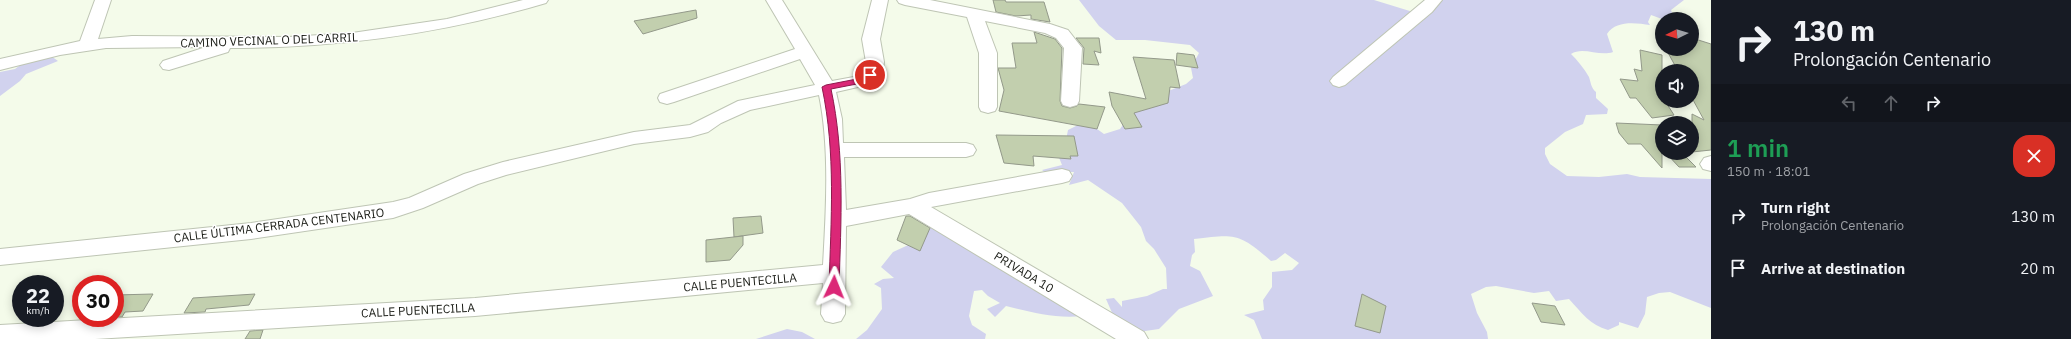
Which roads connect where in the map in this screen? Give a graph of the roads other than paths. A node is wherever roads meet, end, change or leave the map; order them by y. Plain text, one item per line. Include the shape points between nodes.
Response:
1 (103, 0) edge
2 (540, 0) edge
3 (774, 0) edge
4 (880, 0) edge
5 (905, 0) edge
6 (1434, 0) edge
7 (974, 13) junction
8 (241, 42) junction
9 (87, 46) junction
10 (804, 52) junction
11 (0, 65) edge
12 (169, 65) dead end
13 (1339, 81) dead end
14 (826, 87) junction
15 (667, 98) dead end
16 (1070, 101) dead end
17 (988, 107) dead end
18 (835, 150) junction
19 (966, 150) dead end
20 (1062, 176) dead end
21 (912, 206) junction
22 (836, 220) junction
23 (0, 257) edge
24 (834, 273) junction
25 (832, 314) dead end
26 (0, 335) edge
27 (1136, 339) edge

1 - 9 street
2 - 8 street, CAMINO VECINAL O DEL CARRIL via 455,23 376,36 288,42
3 - 10 street
4 - 14 street, CALLE ÚLTIMA CERRADA CENTENARIO via 870,39 875,62 874,70 865,80
5 - 7 street
6 - 13 street
7 - 16 street via 1050,29 1062,34 1073,48
7 - 17 street via 988,53
8 - 9 street, CAMINO VECINAL O DEL CARRIL via 123,42
8 - 12 street
9 - 11 street, CAMINO VECINAL O DEL CARRIL via 36,54
10 - 14 street
10 - 15 street
14 - 18 street via 833,119
14 - 23 street, CALLE ÚLTIMA CERRADA CENTENARIO via 745,105 690,131 634,138 503,169 393,210 251,231
18 - 19 street
18 - 22 street
20 - 21 street via 930,200
21 - 22 street
21 - 27 street, PRIVADA 10
22 - 24 street
24 - 25 street
24 - 26 street, CALLE PUENTECILLA via 475,307

